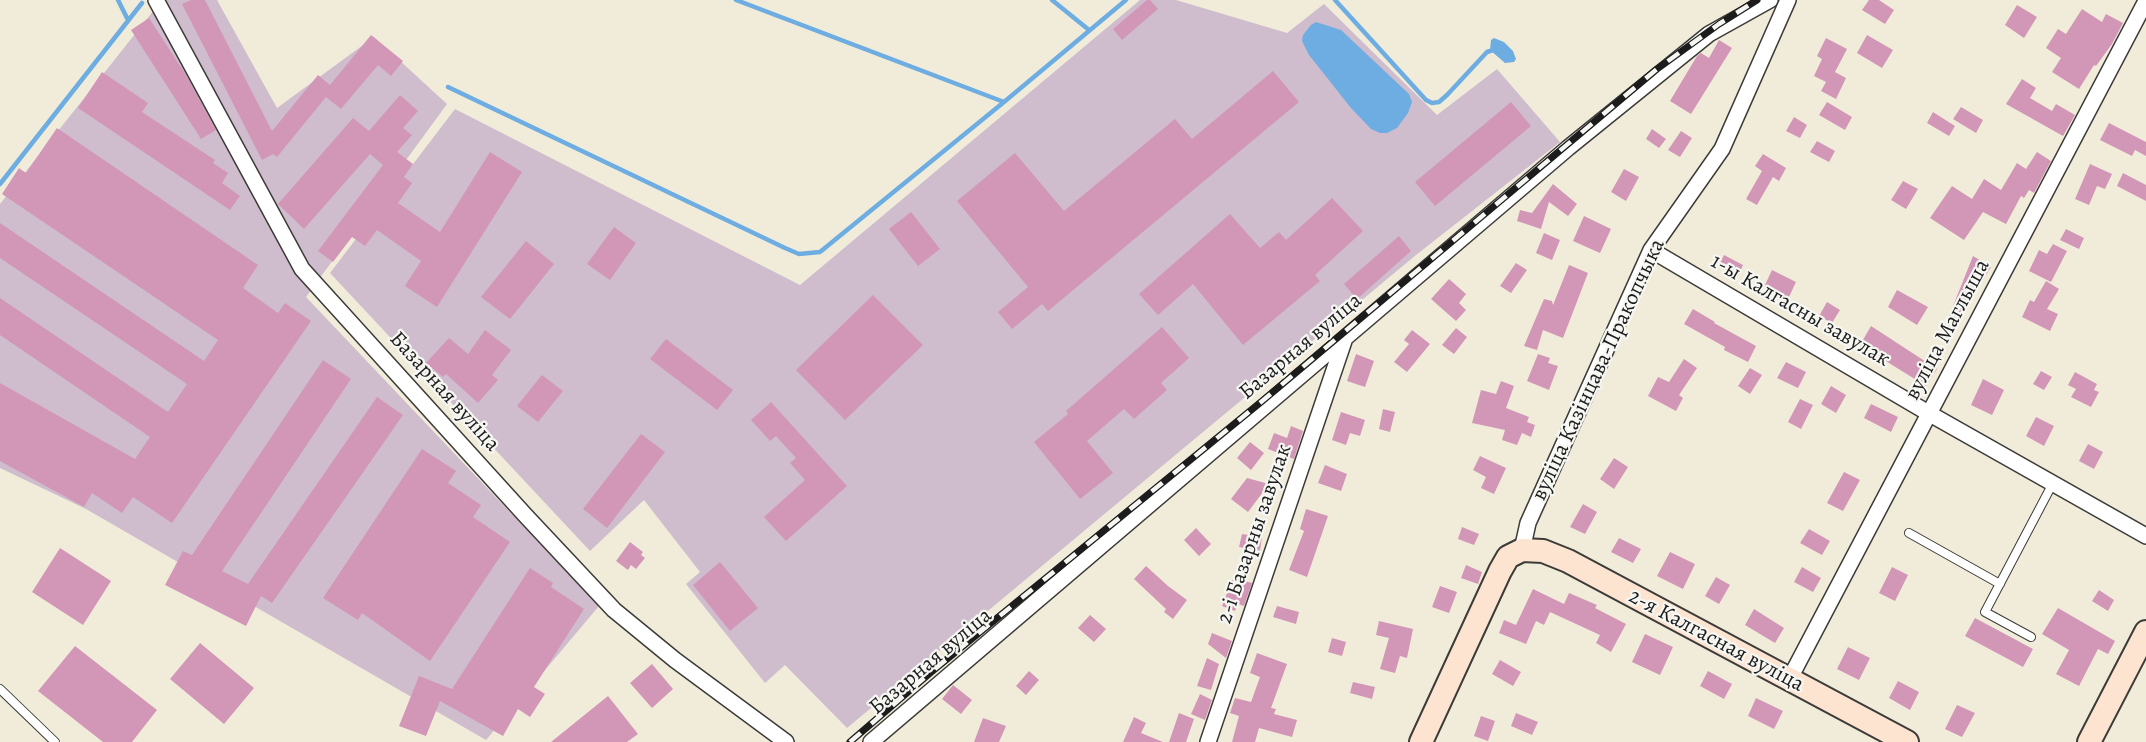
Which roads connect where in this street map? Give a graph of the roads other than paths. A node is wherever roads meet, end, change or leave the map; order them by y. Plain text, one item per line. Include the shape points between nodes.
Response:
1 (156, 0) edge
2 (1770, 0) edge
3 (1788, 0) edge
4 (2146, 0) edge
5 (1651, 250) junction
6 (1344, 340) junction
7 (1930, 414) junction
8 (2053, 483) junction
9 (1909, 533) dead end
10 (2146, 536) edge
11 (1522, 550) junction
12 (2000, 584) junction
13 (2146, 632) edge
14 (2031, 636) dead end
15 (1789, 680) junction
16 (0, 689) edge
17 (55, 742) edge
18 (786, 742) edge
19 (871, 742) edge
20 (1208, 742) edge
21 (1421, 742) edge
22 (1906, 742) edge
23 (2089, 742) edge

1 - 18 street, Базарная вуліца via 302,269 614,610
2 - 6 street, Базарная вуліца via 1691,48
3 - 5 street, вуліца Казінцава-Пракопчыка via 1722,149
4 - 7 street, вуліца Маглыша
5 - 7 street, 1-ы Калгасны завулак
5 - 11 street, вуліца Казінцава-Пракопчыка via 1528,523
6 - 19 street, Базарная вуліца
6 - 20 street, 2-і Базарны завулак
7 - 8 street, 1-ы Калгасны завулак
7 - 15 street, вуліца Маглыша
8 - 10 street, 1-ы Калгасны завулак
8 - 12 lane
9 - 12 lane
11 - 15 street, 2-я Калгасная вуліца via 1543,551 1568,561
11 - 21 street via 1508,557 1500,571
12 - 14 lane via 1985,612
13 - 23 street
15 - 22 street, 2-я Калгасная вуліца
16 - 17 lane

